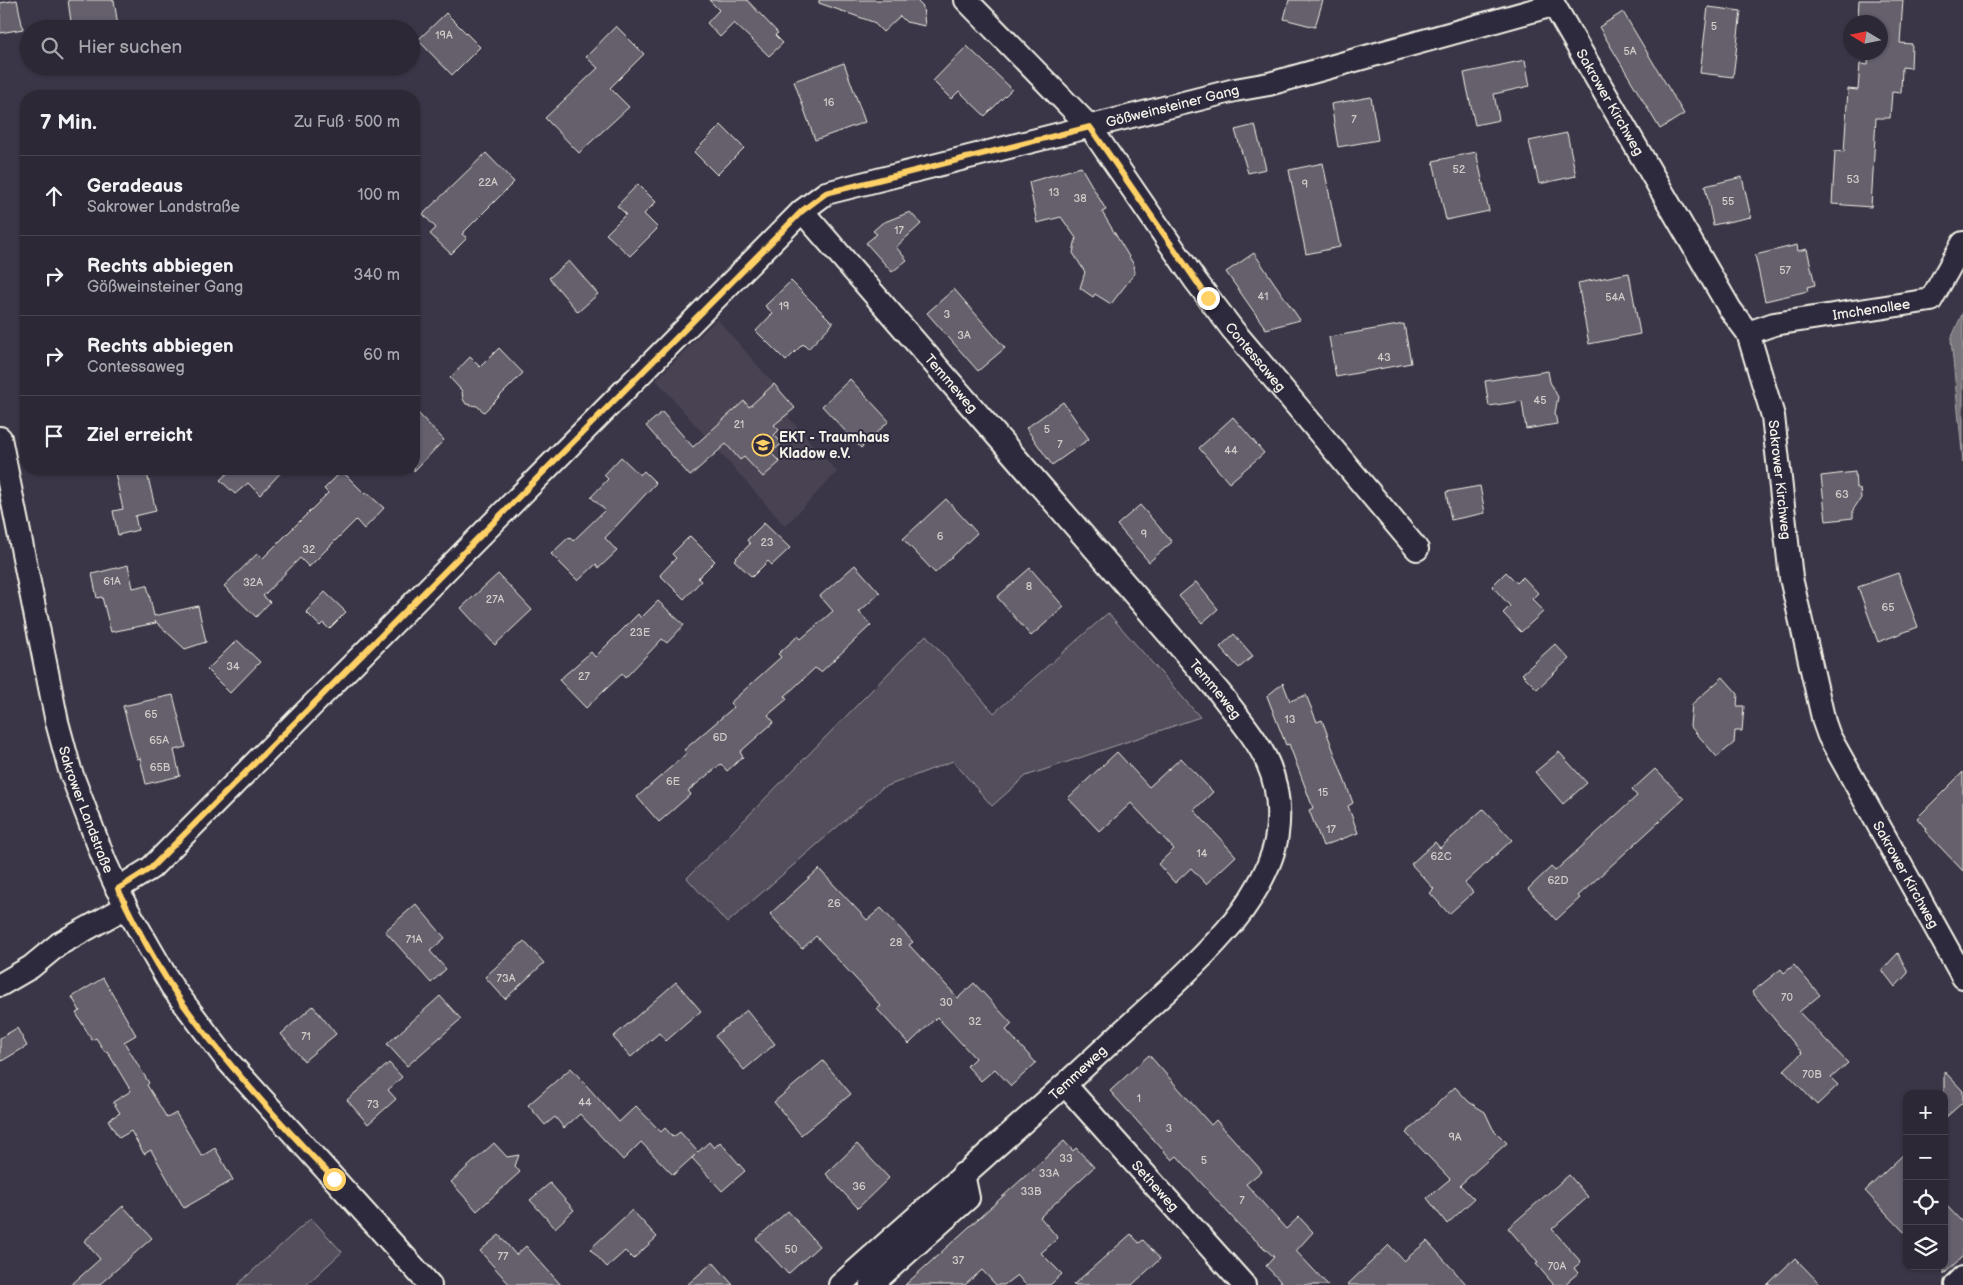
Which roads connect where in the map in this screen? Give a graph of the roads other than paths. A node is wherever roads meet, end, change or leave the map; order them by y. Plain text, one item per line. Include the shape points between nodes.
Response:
1 (966, 0) edge
2 (1552, 3) edge
3 (1090, 127) junction
4 (802, 211) junction
5 (1963, 243) edge
6 (1748, 333) junction
7 (0, 438) edge
8 (1417, 549) dead end
9 (122, 898) junction
10 (1963, 977) edge
11 (0, 985) edge
12 (1066, 1086) junction
13 (963, 1174) junction
14 (1963, 1278) edge
15 (430, 1285) edge
16 (840, 1285) edge
17 (871, 1285) edge
18 (1244, 1285) edge
19 (1956, 1285) edge

1 - 3 street, Contessaweg
2 - 3 street, Gößweinsteiner Gang via 1269,84
2 - 6 street, Sakrower Kirchweg via 1730,309
3 - 4 street, Gößweinsteiner Gang via 826,193
3 - 8 street, Contessaweg via 1233,330
4 - 9 street, Gößweinsteiner Gang
4 - 12 street, Temmeweg via 1219,692 1251,734 1276,781 1277,836 1251,898 1192,967
5 - 6 street, Imchenallee via 1931,300 1774,324
6 - 10 street, Sakrower Kirchweg via 1773,416 1791,578 1824,722
7 - 9 street, Sakrower Landstraße via 57,722 101,853
9 - 11 street, Gößweinsteiner Gang via 31,967
9 - 15 street, Sakrower Landstraße via 172,987 226,1059
12 - 13 street, Temmeweg
12 - 18 street, Setheweg
13 - 16 street, Temmeweg
13 - 17 street via 968,1198
14 - 19 street

